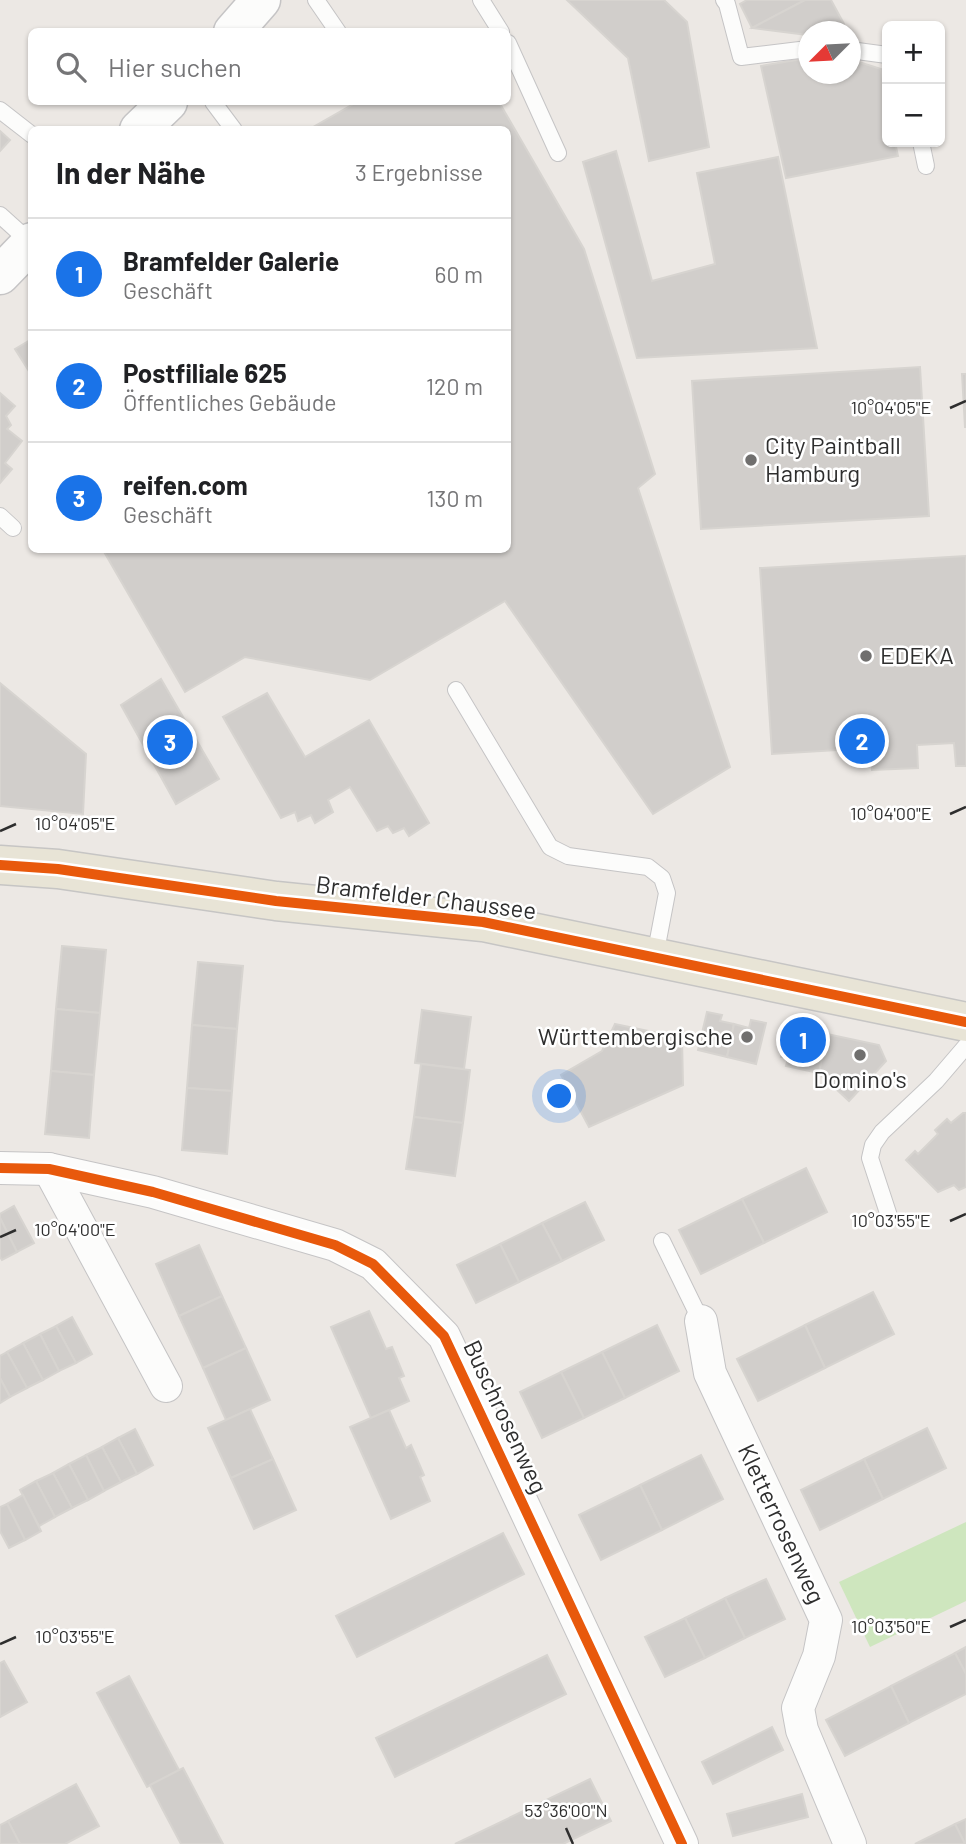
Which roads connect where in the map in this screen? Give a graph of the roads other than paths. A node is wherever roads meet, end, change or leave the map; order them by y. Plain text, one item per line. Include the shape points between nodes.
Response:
1 (261, 0) edge
2 (316, 0) edge
3 (481, 0) edge
4 (724, 0) edge
5 (236, 28) edge
6 (335, 28) edge
7 (498, 28) edge
8 (511, 50) edge
9 (798, 50) edge
10 (861, 51) edge
11 (882, 54) edge
12 (165, 105) edge
13 (215, 105) edge
14 (0, 110) edge
15 (143, 126) edge
16 (231, 126) edge
17 (28, 132) edge
18 (922, 147) edge
19 (558, 153) dead end
20 (926, 166) dead end
21 (0, 215) edge
22 (28, 239) edge
23 (28, 245) edge
24 (0, 275) edge
25 (0, 516) edge
26 (13, 528) dead end
27 (456, 690) dead end
28 (0, 865) edge
29 (654, 956) junction
30 (966, 1022) edge
31 (966, 1046) edge
32 (0, 1168) edge
33 (49, 1169) junction
34 (889, 1216) dead end
35 (662, 1241) dead end
36 (701, 1321) joint
37 (166, 1386) dead end
38 (682, 1844) edge
39 (850, 1844) edge

1 - 5 main road
2 - 6 lane
3 - 7 lane
4 - 9 lane via 741,57
8 - 19 lane
10 - 11 lane
12 - 15 main road
13 - 16 lane
14 - 17 lane
18 - 20 lane
21 - 22 lane
23 - 24 main road
25 - 26 lane
27 - 29 lane via 550,847 568,856 648,867 662,878 667,893
28 - 29 main road, Bramfelder Chaussee via 483,922
29 - 30 main road, Bramfelder Chaussee
31 - 34 lane via 873,1145 870,1158
32 - 33 street, Buschrosenweg
33 - 37 street
33 - 38 street, Buschrosenweg via 153,1192 335,1245 373,1264 444,1336
35 - 36 lane
36 - 39 street, Kletterrosenweg via 710,1373 826,1620 819,1656 798,1708 802,1730

